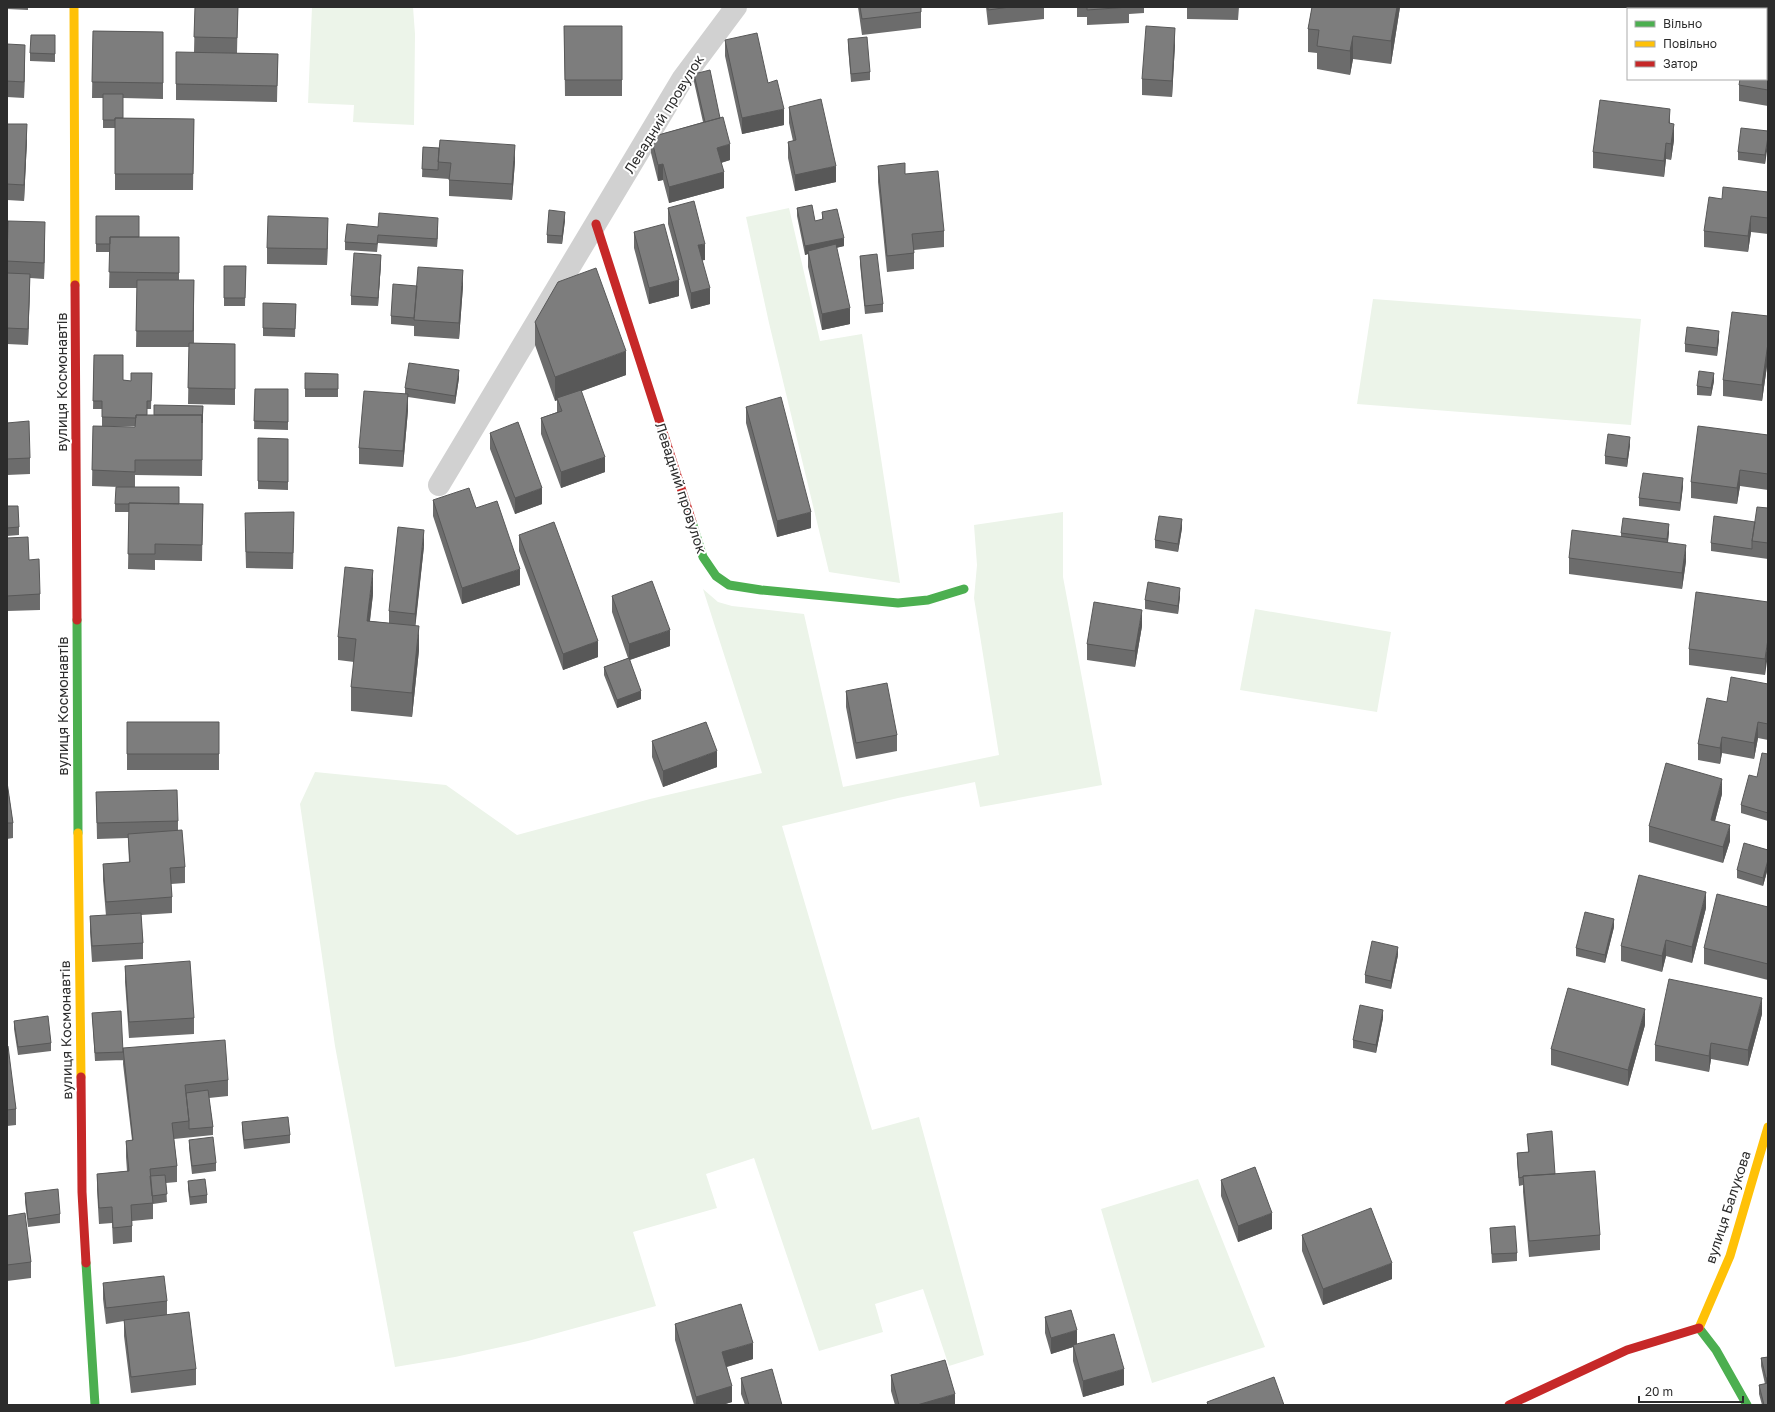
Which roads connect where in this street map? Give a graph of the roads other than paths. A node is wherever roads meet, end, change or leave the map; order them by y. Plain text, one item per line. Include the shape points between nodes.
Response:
1 (74, 7) edge
2 (736, 7) edge
3 (596, 224) junction
4 (438, 485) dead end
5 (964, 589) dead end
6 (1768, 1127) edge
7 (1699, 1328) junction
8 (95, 1405) edge
9 (1509, 1405) edge
10 (1747, 1405) edge

1 - 8 street, вулиця Космонавтів via 82,1192
2 - 3 street, Левадний провулок via 683,78
3 - 4 street, Левадний провулок
3 - 5 street, Левадний провулок via 703,557 716,576 729,585 761,590 898,603 928,600
6 - 7 street, вулиця Балукова via 1730,1256
7 - 9 street via 1627,1350
7 - 10 street via 1716,1350

